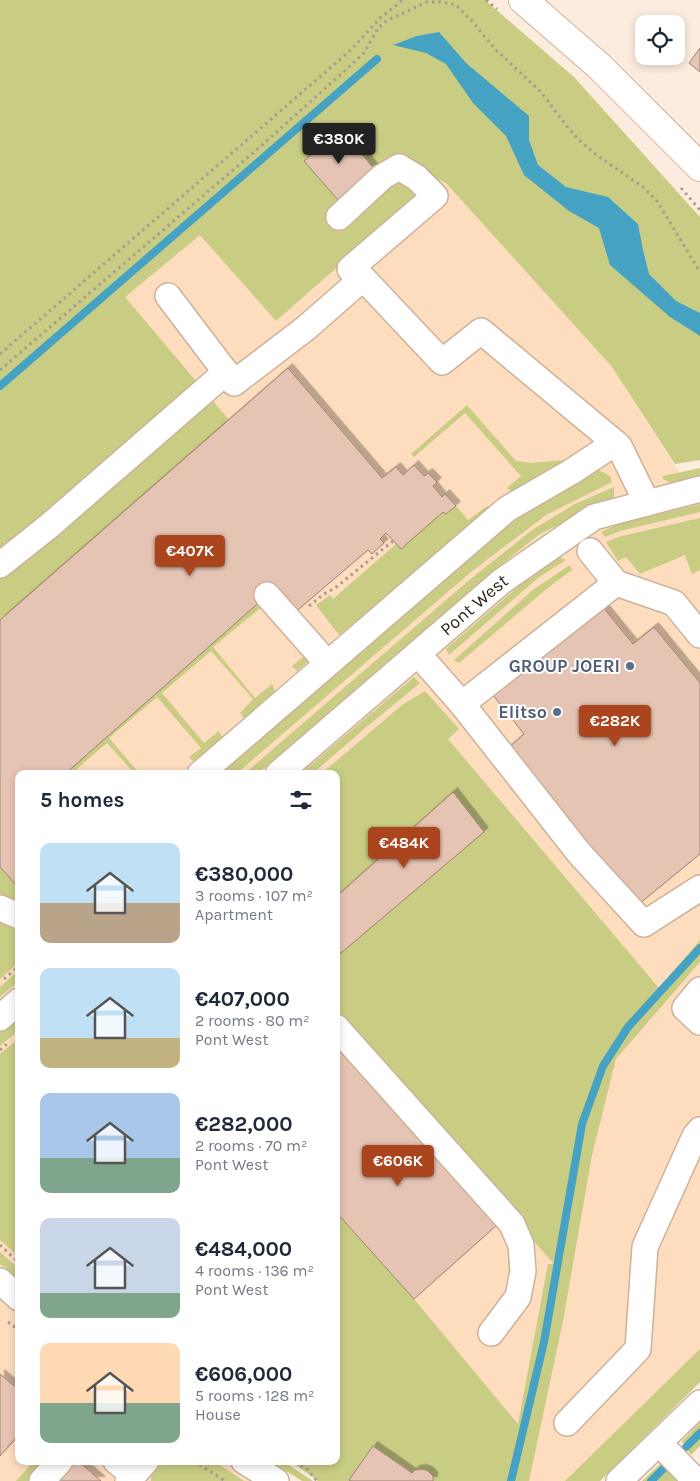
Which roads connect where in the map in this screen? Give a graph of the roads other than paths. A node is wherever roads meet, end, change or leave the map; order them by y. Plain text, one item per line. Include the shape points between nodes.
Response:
1 (523, 0) edge
2 (700, 167) edge
3 (338, 217) dead end
4 (359, 282) junction
5 (168, 296) dead end
6 (226, 372) junction
7 (615, 443) junction
8 (700, 489) edge
9 (647, 503) junction
10 (590, 551) dead end
11 (0, 565) edge
12 (616, 583) junction
13 (267, 595) dead end
14 (700, 635) edge
15 (418, 654) junction
16 (327, 663) junction
17 (462, 704) junction
18 (205, 770) edge
19 (283, 770) edge
20 (700, 888) edge
21 (0, 908) edge
22 (15, 914) edge
23 (700, 990) edge
24 (15, 1005) edge
25 (0, 1018) edge
26 (700, 1022) edge
27 (340, 1031) edge
28 (700, 1130) edge
29 (0, 1281) edge
30 (15, 1294) edge
31 (491, 1333) dead end
32 (700, 1403) edge
33 (567, 1423) dead end
34 (659, 1443) junction
35 (56, 1465) edge
36 (250, 1465) edge
37 (42, 1481) edge
38 (276, 1481) edge
39 (620, 1481) edge
40 (699, 1481) edge

1 - 2 main road via 599,66
3 - 4 street via 398,167 417,178 435,196 350,269
4 - 6 street via 234,383
4 - 7 street via 363,278 442,362 481,331
5 - 6 street
6 - 11 street
7 - 9 street
7 - 16 street via 507,509
8 - 9 street, Pont West
9 - 15 street, Pont West via 594,517 502,581
10 - 12 street
12 - 14 street via 674,603
12 - 17 street
13 - 16 street
15 - 17 street
15 - 19 street, Pont West
16 - 18 street
17 - 20 street via 579,853 644,924
21 - 22 street
23 - 26 street via 684,1008
24 - 25 street
27 - 31 street via 512,1224 521,1245 523,1271 518,1297
28 - 33 street via 645,1247 638,1349
29 - 30 street
32 - 34 street
34 - 39 street
34 - 40 street
35 - 37 street
36 - 38 street

